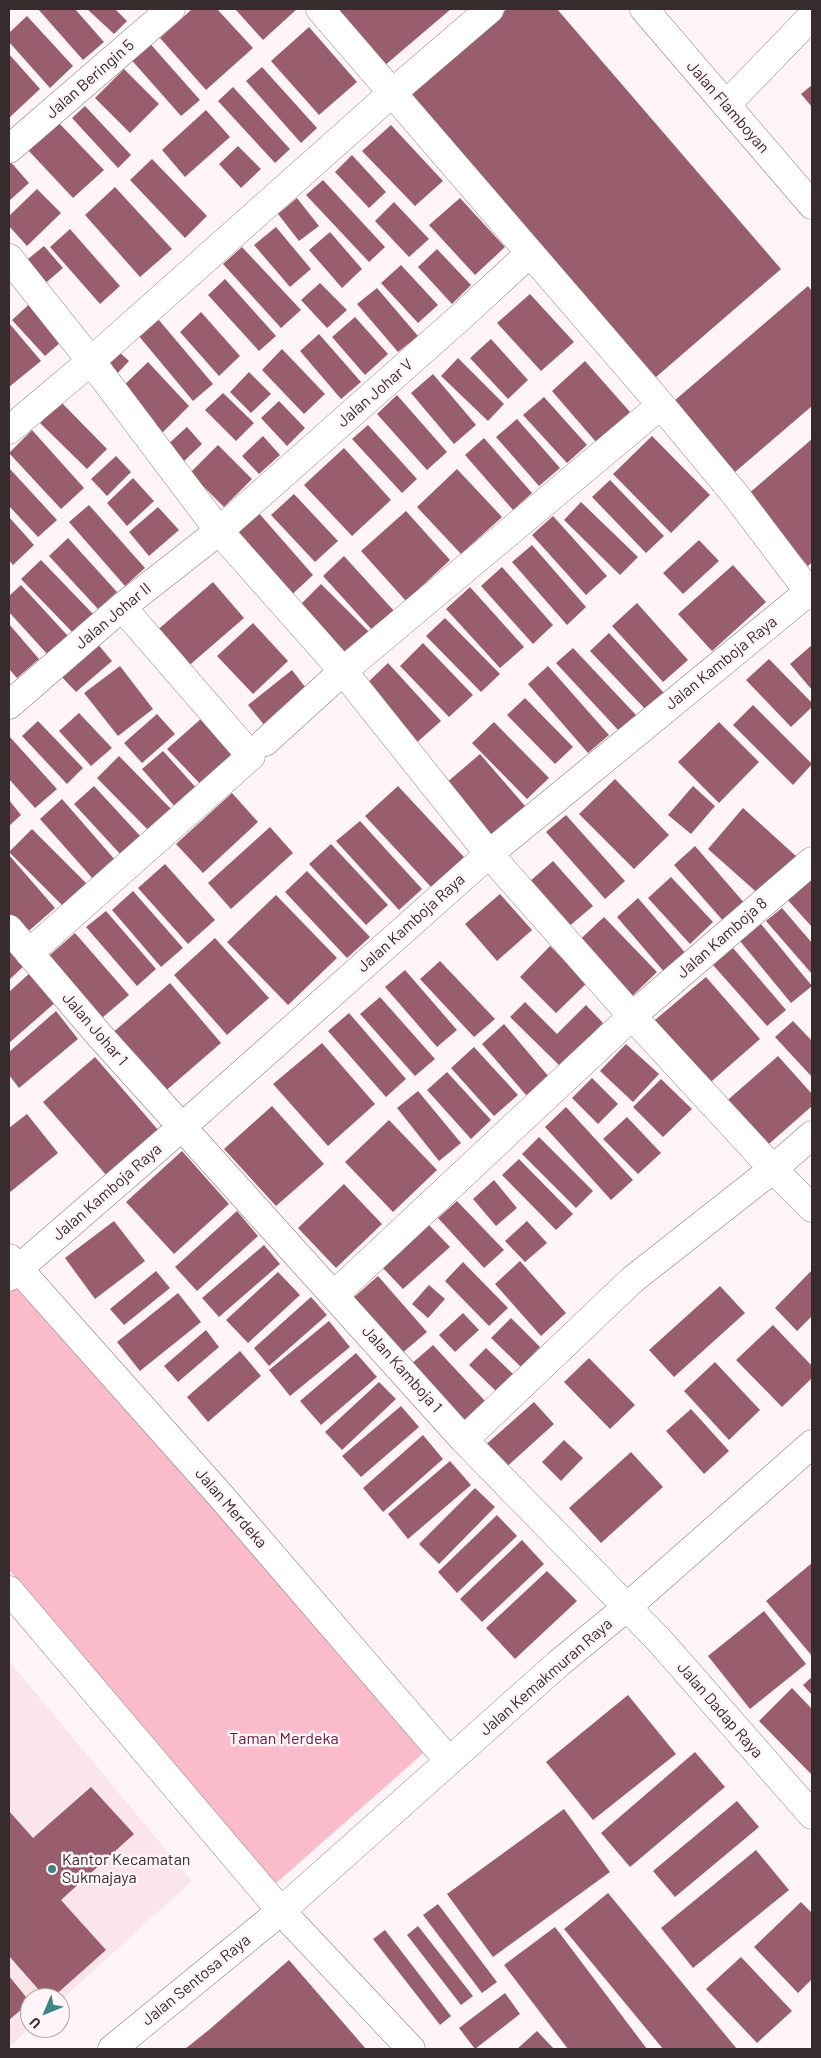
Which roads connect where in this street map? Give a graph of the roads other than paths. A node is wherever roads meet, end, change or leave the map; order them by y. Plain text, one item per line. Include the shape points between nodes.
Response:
1 (171, 9) edge
2 (320, 9) edge
3 (490, 9) edge
4 (644, 9) edge
5 (812, 16) edge
6 (392, 93) junction
7 (726, 105) junction
8 (9, 149) edge
9 (812, 205) edge
10 (530, 253) junction
11 (9, 258) edge
12 (91, 362) junction
13 (661, 405) junction
14 (9, 430) edge
15 (219, 531) junction
16 (811, 592) edge
17 (122, 607) junction
18 (343, 671) junction
19 (9, 705) edge
20 (265, 742) dead end
21 (489, 854) junction
22 (812, 861) edge
23 (9, 929) edge
24 (29, 953) junction
25 (632, 1016) junction
26 (182, 1126) junction
27 (812, 1135) edge
28 (773, 1169) junction
29 (812, 1208) edge
30 (12, 1268) edge
31 (335, 1294) junction
32 (464, 1440) junction
33 (812, 1444) edge
34 (9, 1590) edge
35 (626, 1608) junction
36 (450, 1760) junction
37 (811, 1812) edge
38 (281, 1911) junction
39 (112, 2049) edge
40 (411, 2049) edge

1 - 8 street, Jalan Beringin 5
2 - 6 street
3 - 6 street
4 - 7 street, Jalan Flamboyan
5 - 7 street
6 - 10 street
6 - 12 street
7 - 9 street, Jalan Flamboyan
10 - 13 street
10 - 15 street, Jalan Johar V
11 - 12 street
12 - 14 street
12 - 15 street
13 - 16 street
13 - 18 street
15 - 17 street, Jalan Johar II
15 - 18 street
16 - 21 street, Jalan Kamboja Raya
17 - 19 street, Jalan Johar II
17 - 24 street via 251,756
18 - 20 street
18 - 21 street
21 - 25 street
21 - 26 street, Jalan Kamboja Raya
22 - 25 street, Jalan Kamboja 8
23 - 24 street, Jalan Johar 1
24 - 26 street, Jalan Johar 1
25 - 28 street
25 - 31 street, Jalan Kamboja 8
26 - 30 street, Jalan Kamboja Raya
26 - 31 street, Jalan Kamboja 1
27 - 28 street
28 - 29 street
28 - 32 street via 632,1280
30 - 36 street, Jalan Merdeka via 220,1495
31 - 32 street, Jalan Kamboja 1
32 - 35 street, Jalan Kamboja 1
33 - 35 street, Jalan Kemakmuran Raya
34 - 38 street
35 - 36 street, Jalan Kemakmuran Raya via 559,1662
35 - 37 street, Jalan Dadap Raya via 659,1640
36 - 38 street, Jalan Kemakmuran Raya
38 - 39 street, Jalan Sentosa Raya
38 - 40 street

